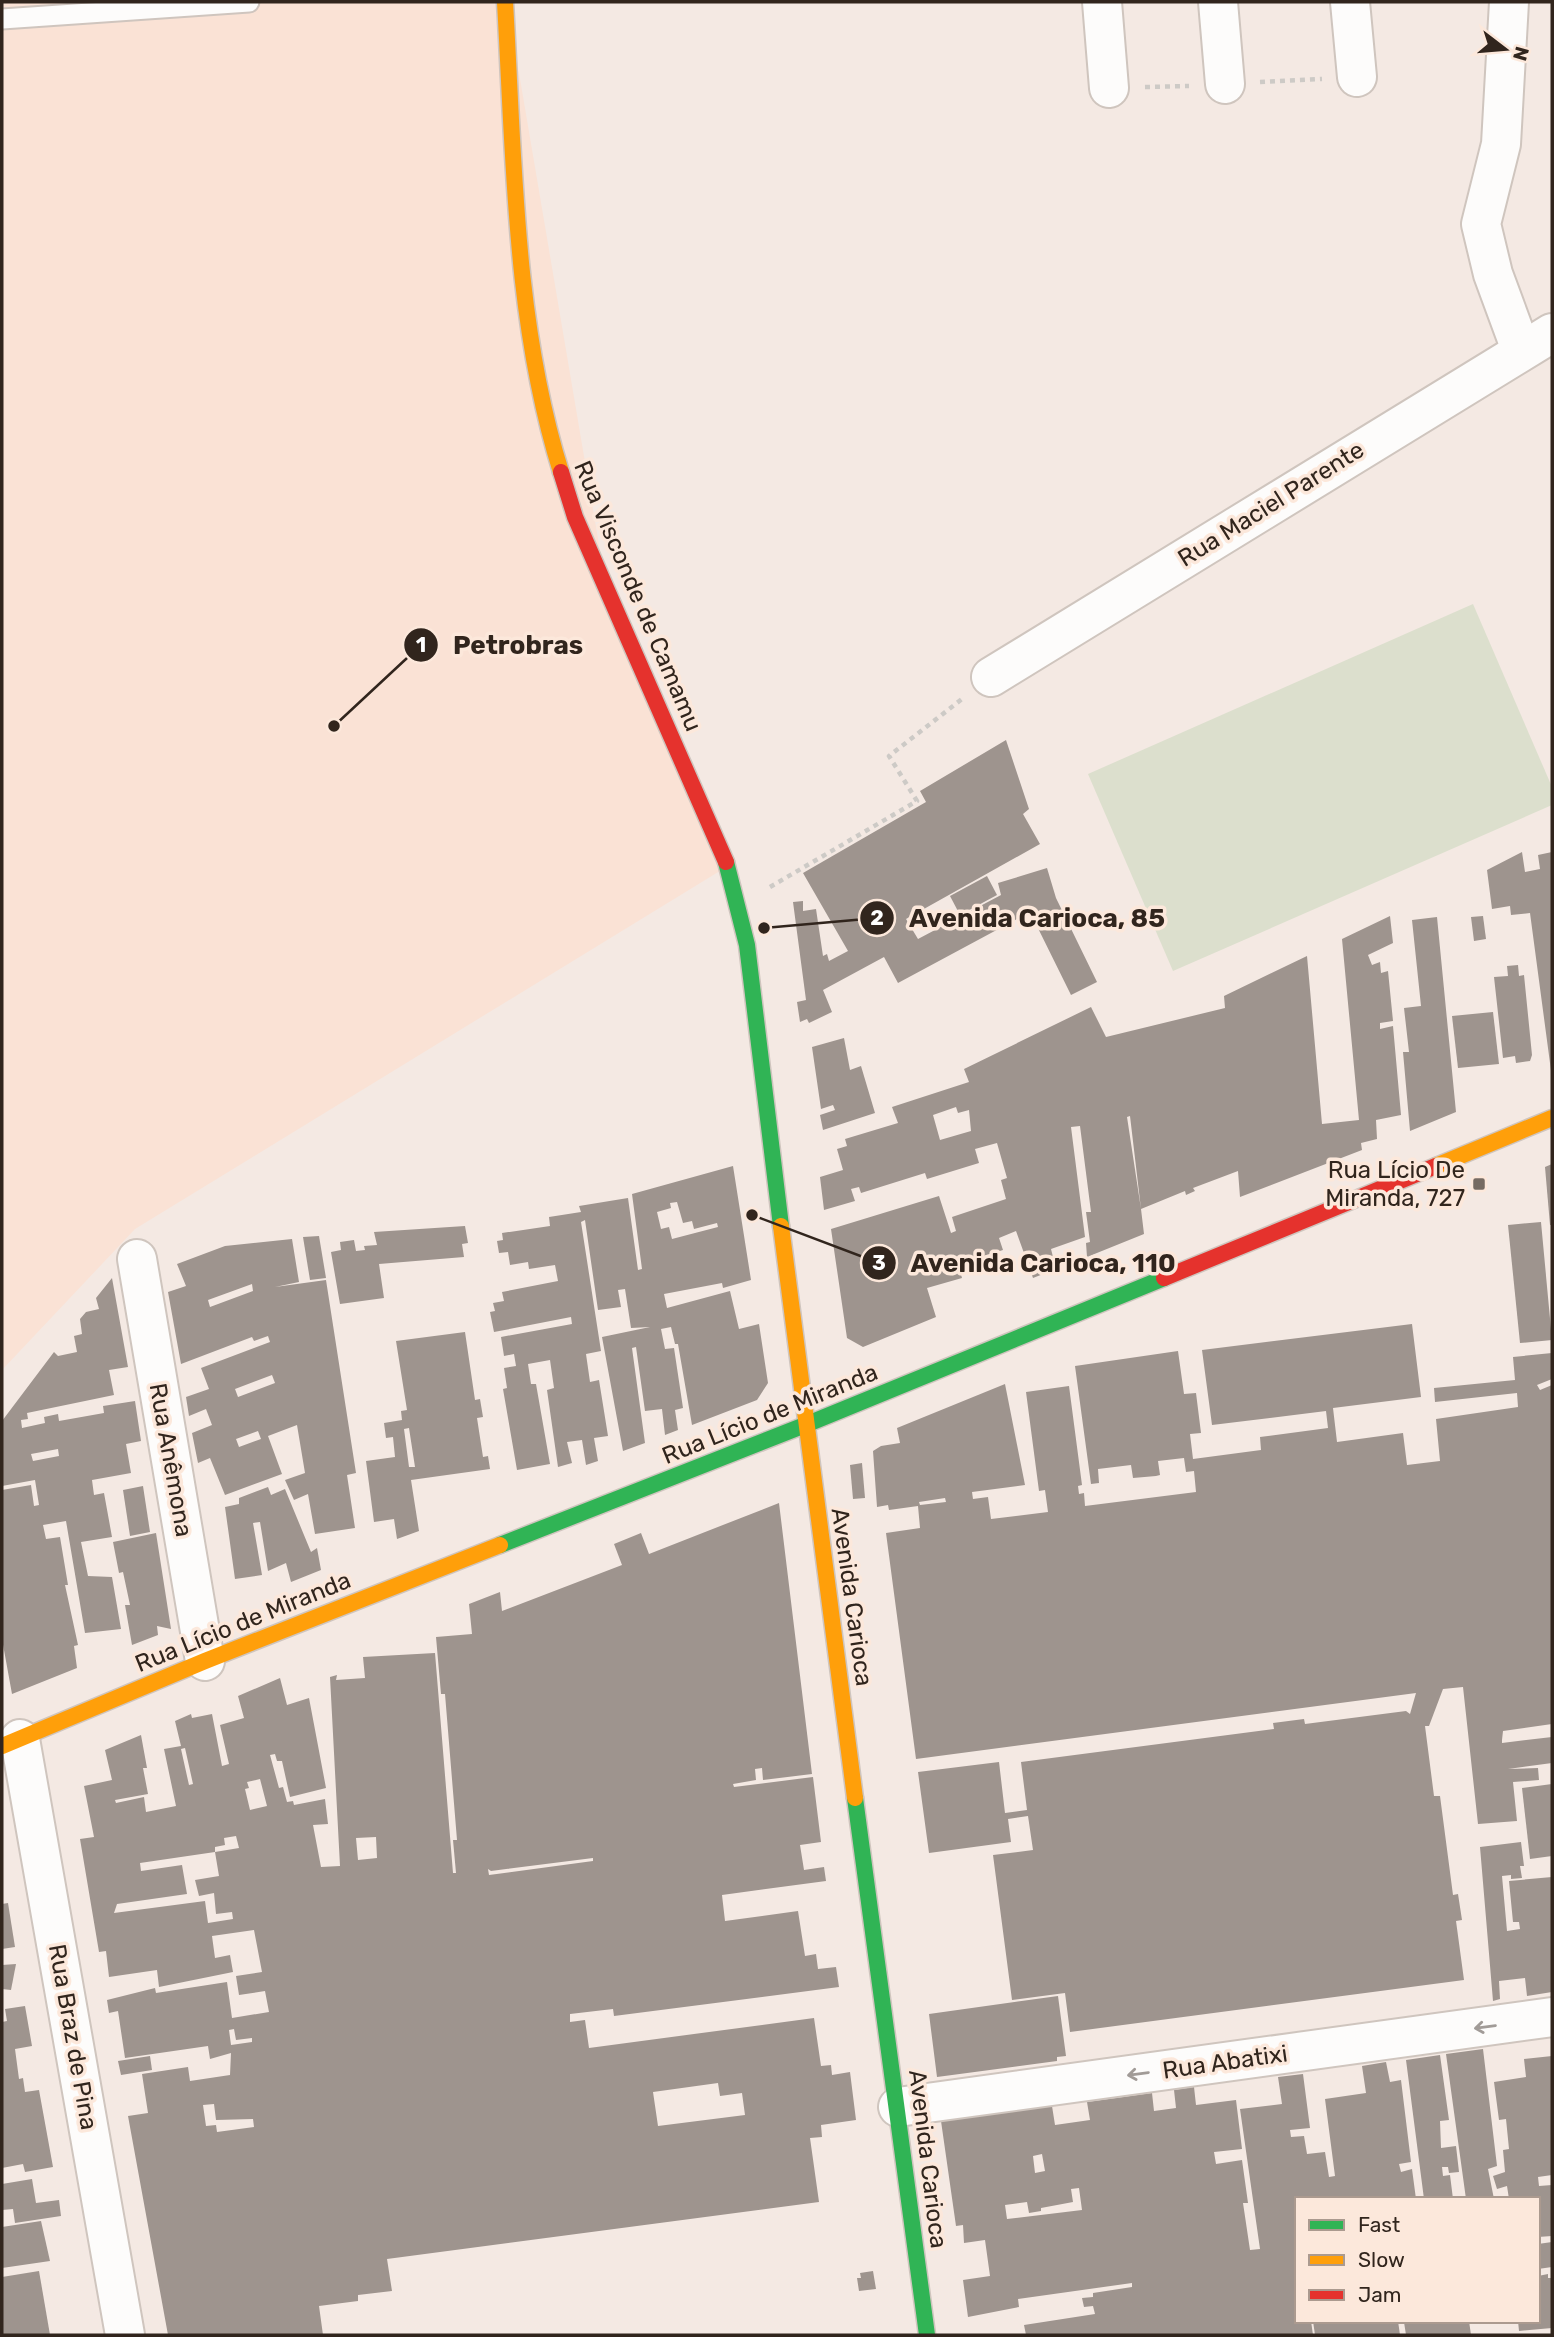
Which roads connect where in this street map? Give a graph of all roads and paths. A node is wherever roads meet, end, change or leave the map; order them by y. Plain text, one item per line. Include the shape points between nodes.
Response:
1 (249, 2) edge
2 (505, 2) edge
3 (1102, 2) edge
4 (1219, 2) edge
5 (1350, 2) edge
6 (1509, 2) edge
7 (2, 19) edge
8 (1357, 77) dead end
9 (1225, 85) dead end
10 (1109, 88) dead end
11 (1537, 341) edge
12 (991, 677) joint
13 (728, 866) joint
14 (738, 906) junction
15 (1552, 1118) edge
16 (137, 1259) dead end
17 (805, 1425) junction
18 (205, 1661) junction
19 (11, 1742) edge
20 (1552, 2017) edge
21 (898, 2107) junction
22 (125, 2335) edge
23 (928, 2335) edge

1 - 7 lane
2 - 13 street, Rua Visconde de Camamu via 528,315 557,467
3 - 10 street
4 - 9 street
5 - 8 street
6 - 11 street via 1501,145 1480,224 1493,274
11 - 12 street, Rua Maciel Parente
12 - 14 path via 889,756 917,801
13 - 14 street, Avenida Carioca
14 - 17 street, Avenida Carioca via 774,1149
15 - 17 street, Rua Lício de Miranda
16 - 18 street, Rua Anêmona
17 - 18 street, Rua Lício de Miranda
17 - 21 street, Avenida Carioca
18 - 19 street, Rua Lício de Miranda
19 - 22 street, Rua Braz de Pina
20 -> 21 street, Rua Abatixi
21 - 23 street, Avenida Carioca

